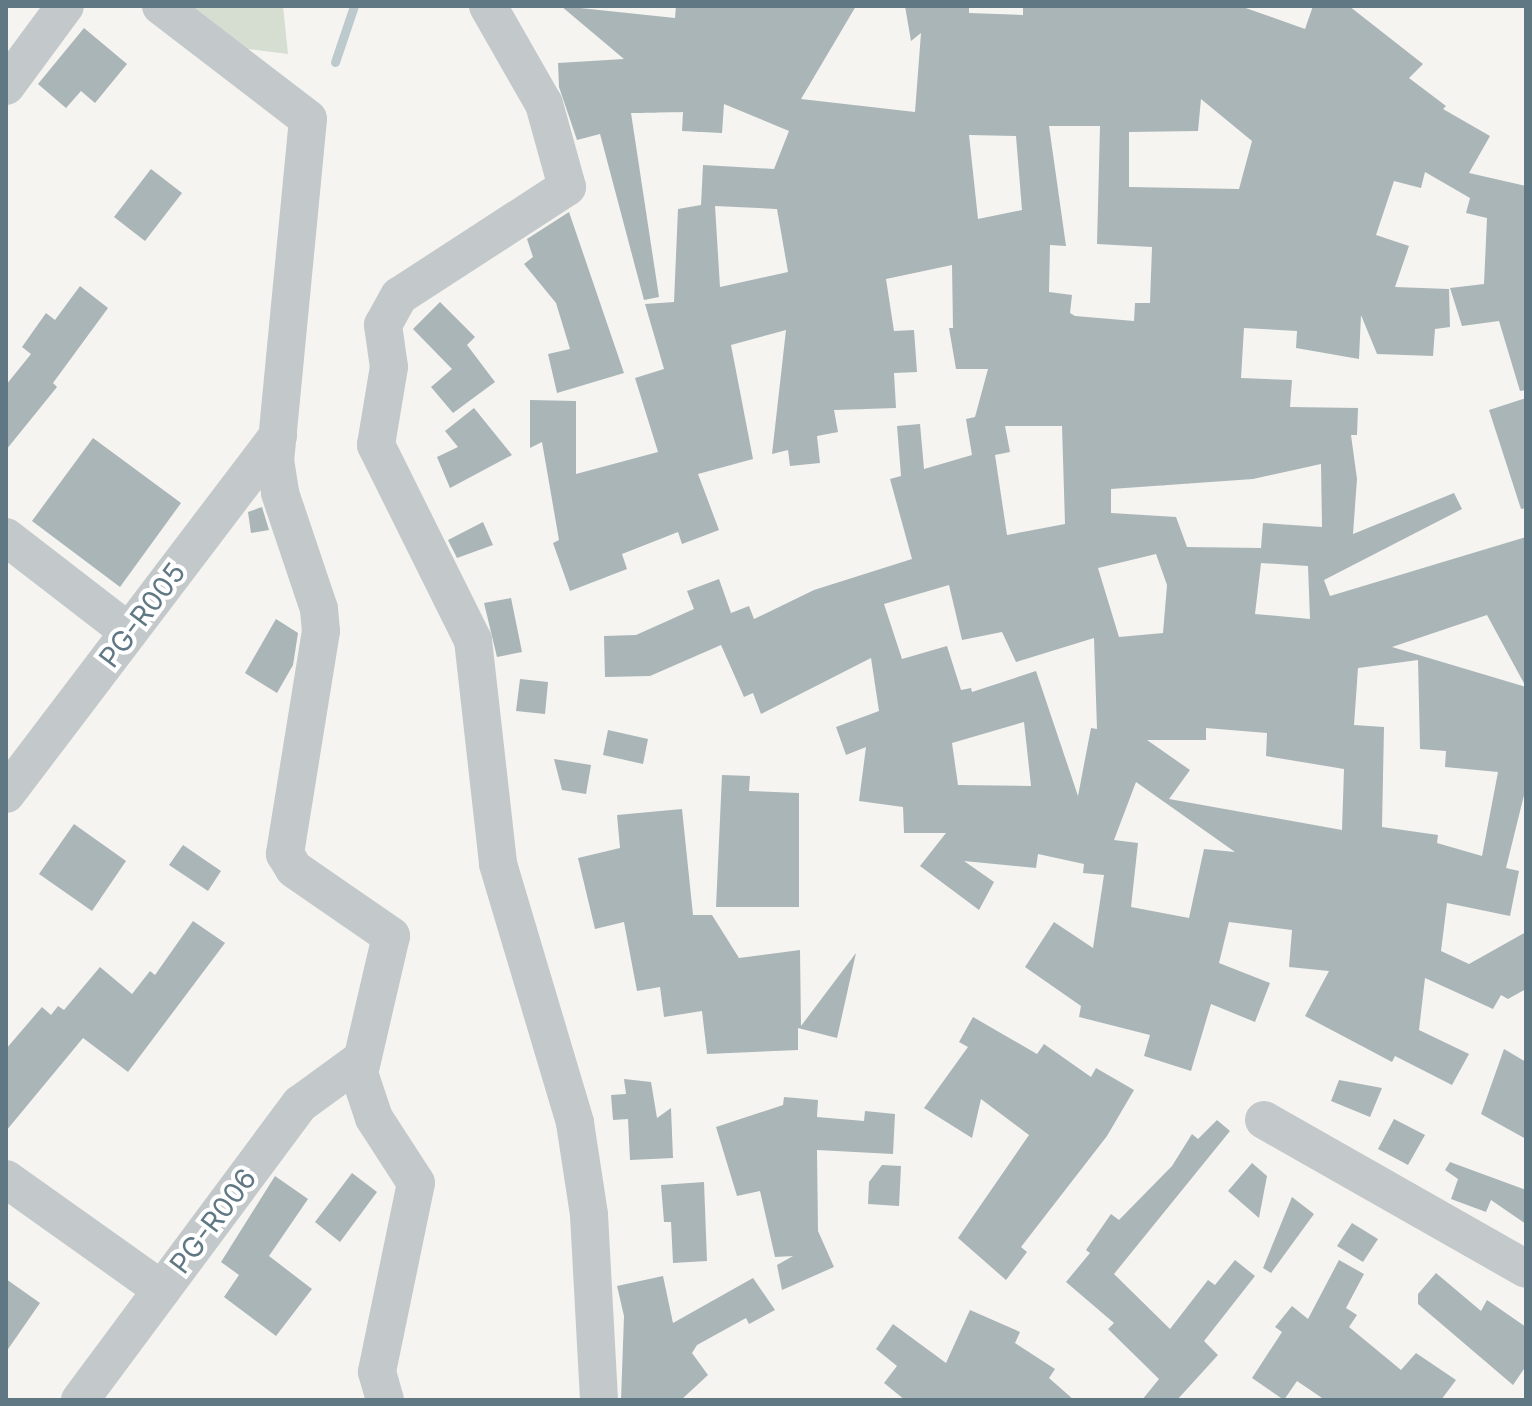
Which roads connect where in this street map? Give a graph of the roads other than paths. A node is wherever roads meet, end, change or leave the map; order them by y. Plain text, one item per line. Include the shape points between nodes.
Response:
1 (65, 6) edge
2 (161, 6) edge
3 (488, 6) edge
4 (6, 86) edge
5 (278, 436) junction
6 (6, 537) edge
7 (129, 632) junction
8 (6, 794) edge
9 (362, 1059) junction
10 (1264, 1120) dead end
11 (6, 1179) edge
12 (1526, 1269) edge
13 (162, 1290) junction
14 (80, 1400) edge
15 (385, 1400) edge
16 (599, 1400) edge

1 - 4 street
2 - 5 street via 308,119
3 - 16 street via 544,104 567,187 399,296 383,325 389,367 376,445 473,640 498,864 575,1123 589,1215
5 - 7 street, PG-R005
5 - 9 street via 276,476 319,609 321,631 285,854 294,869 391,936
6 - 7 street
7 - 8 street, PG-R005
9 - 13 street, PG-R006 via 300,1104
9 - 15 street via 359,1073 374,1118 416,1183 377,1372
10 - 12 street
11 - 13 street
13 - 14 street, PG-R006

